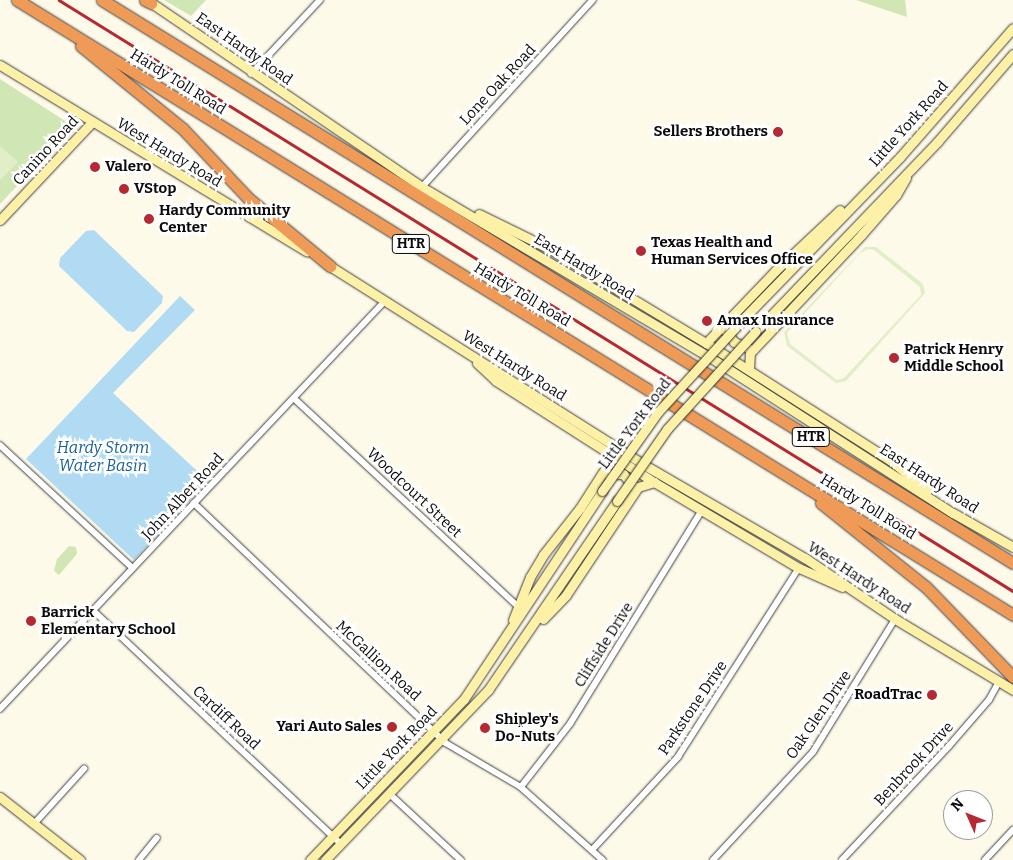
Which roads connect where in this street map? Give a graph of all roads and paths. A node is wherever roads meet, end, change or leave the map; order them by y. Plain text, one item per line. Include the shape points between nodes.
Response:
1 (17, 0) edge
2 (102, 0) edge
3 (320, 0) edge
4 (592, 0) edge
5 (148, 1) edge
6 (59, 26) junction
7 (1013, 28) edge
8 (1013, 54) edge
9 (0, 65) edge
10 (251, 74) junction
11 (92, 122) junction
12 (913, 142) junction
13 (925, 154) junction
14 (900, 157) junction
15 (912, 167) junction
16 (422, 187) junction
17 (0, 220) edge
18 (330, 266) junction
19 (385, 301) junction
20 (726, 322) junction
21 (706, 343) junction
22 (758, 345) junction
23 (460, 348) junction
24 (708, 356) junction
25 (725, 366) junction
26 (749, 370) junction
27 (294, 398) junction
28 (0, 445) edge
29 (627, 454) junction
30 (614, 455) junction
31 (764, 460) junction
32 (642, 463) junction
33 (598, 480) junction
34 (654, 482) junction
35 (633, 494) junction
36 (194, 503) junction
37 (702, 510) junction
38 (953, 513) junction
39 (1013, 547) edge
40 (1013, 563) edge
41 (134, 568) junction
42 (799, 568) junction
43 (858, 594) junction
44 (518, 606) junction
45 (94, 611) junction
46 (1013, 615) edge
47 (895, 619) junction
48 (509, 631) junction
49 (526, 638) junction
50 (1013, 677) edge
51 (999, 682) junction
52 (1013, 690) edge
53 (0, 709) edge
54 (433, 731) junction
55 (442, 740) junction
56 (84, 769) dead end
57 (521, 787) junction
58 (390, 794) junction
59 (0, 797) edge
60 (33, 824) junction
61 (1013, 830) edge
62 (332, 836) junction
63 (157, 838) dead end
64 (341, 844) junction
65 (592, 850) junction
66 (80, 860) edge
67 (139, 860) edge
68 (310, 860) edge
69 (325, 860) edge
70 (461, 860) edge
71 (603, 860) edge
72 (713, 860) edge
73 (842, 860) edge
74 (985, 860) edge

1 - 6 highway, Hardy Toll Road / HTR
2 - 40 highway, Hardy Toll Road / HTR
3 - 10 street
4 - 16 street, Lone Oak Road
5 - 10 main road, East Hardy Road
6 - 18 highway via 105,68 183,129 248,198
6 - 31 highway, Hardy Toll Road / HTR
7 - 12 main road, Little York Road
8 - 13 main road, Little York Road
9 - 11 main road, West Hardy Road
10 - 16 main road, East Hardy Road
11 - 17 main road, Canino Road
11 - 18 main road, West Hardy Road
12 - 13 main road
12 - 14 main road, Little York Road
13 - 15 main road, Little York Road
14 - 20 main road via 815,232
14 - 24 main road, Little York Road, bridge
15 - 22 main road via 896,195
15 - 25 main road, Little York Road, bridge
16 - 21 main road via 520,233
16 - 24 main road, East Hardy Road
18 - 19 main road, West Hardy Road
19 - 23 main road, West Hardy Road
19 - 27 street, John Alber Road
20 - 21 main road
20 - 22 main road via 724,331 734,342 746,348
21 - 26 main road
22 - 26 main road via 750,353
23 - 29 main road, West Hardy Road
23 - 30 main road via 496,381
24 - 25 main road, East Hardy Road
24 - 29 main road, Little York Road, bridge via 658,412
25 - 32 main road, Little York Road, bridge via 667,429
25 - 38 main road, East Hardy Road
26 - 38 main road via 890,460
27 - 36 street, John Alber Road
27 - 44 street, Woodcourt Street
28 - 41 street
29 - 32 main road, West Hardy Road
29 - 48 main road, Little York Road, bridge
30 - 33 main road
30 - 34 main road
31 - 46 highway, Hardy Toll Road / HTR
31 - 50 highway via 911,574
32 - 43 main road, West Hardy Road via 805,558
32 - 49 main road, Little York Road, bridge
33 - 35 main road via 611,472 623,474 633,484
33 - 44 main road via 543,555
34 - 35 main road via 643,483
34 - 37 main road
35 - 49 main road via 566,595
36 - 41 street, John Alber Road
36 - 54 street, McGallion Road
37 - 42 main road
37 - 57 street, Cliffside Drive via 570,724
38 - 39 main road, East Hardy Road
41 - 45 street, John Alber Road
42 - 43 main road
42 - 65 street, Parkstone Drive via 678,757
43 - 47 main road, West Hardy Road
44 - 48 main road
45 - 53 street, John Alber Road
45 - 62 street, Cardiff Road
47 - 51 main road, West Hardy Road
47 - 72 street, Oak Glen Drive via 813,752
48 - 54 main road, Little York Road via 464,699
49 - 55 main road, Little York Road via 488,690
51 - 52 main road, West Hardy Road
51 - 73 street, Benbrook Drive via 950,746
54 - 55 street, McGallion Road
54 - 62 main road, Little York Road
55 - 57 street, McGallion Road via 463,756
55 - 58 main road, Little York Road
56 - 60 street
57 - 65 street, McGallion Road
58 - 64 main road, Little York Road
58 - 70 street
59 - 60 main road
60 - 66 main road
61 - 74 street
62 - 64 street, Cardiff Road
62 - 68 main road, Little York Road
63 - 67 street
64 - 69 main road, Little York Road
65 - 71 street, McGallion Road

